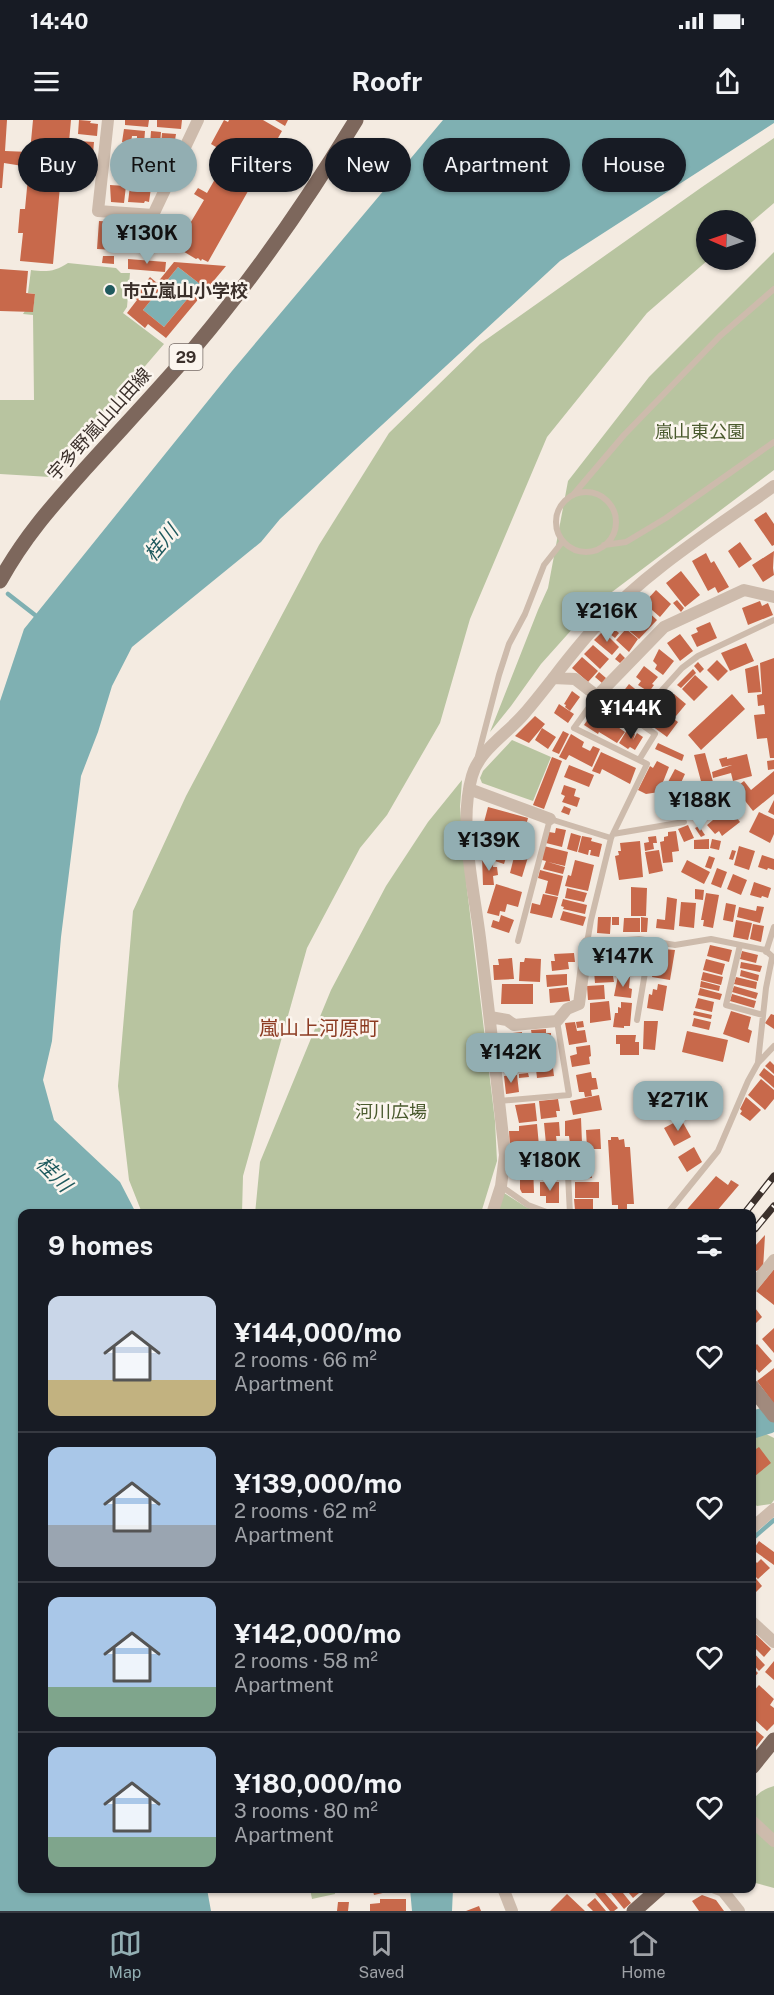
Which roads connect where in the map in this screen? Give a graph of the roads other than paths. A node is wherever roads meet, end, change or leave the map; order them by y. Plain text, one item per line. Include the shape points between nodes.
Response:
1 (108, 120) edge
2 (198, 120) edge
3 (356, 120) edge
4 (774, 289) edge
5 (774, 442) edge
6 (774, 486) edge
7 (573, 495) junction
8 (563, 541) junction
9 (604, 545) junction
10 (0, 581) edge
11 (774, 597) edge
12 (774, 620) edge
13 (553, 678) junction
14 (597, 696) junction
15 (635, 720) junction
16 (639, 760) junction
17 (477, 762) junction
18 (469, 789) junction
19 (550, 819) junction
20 (684, 822) dead end
21 (612, 836) junction
22 (774, 927) edge
23 (518, 941) dead end
24 (654, 942) junction
25 (587, 943) junction
26 (740, 945) junction
27 (766, 952) junction
28 (773, 958) edge
29 (763, 1015) junction
30 (490, 1017) junction
31 (638, 1020) dead end
32 (557, 1021) junction
33 (774, 1046) edge
34 (758, 1063) junction
35 (499, 1101) junction
36 (505, 1155) junction
37 (501, 1186) junction
38 (494, 1209) edge
39 (539, 1209) edge
40 (570, 1209) edge
41 (671, 1209) edge
42 (774, 1260) edge
43 (756, 1282) edge
44 (756, 1392) edge
45 (772, 1413) edge
46 (774, 1509) edge
47 (756, 1525) edge
48 (756, 1626) edge
49 (774, 1642) edge
50 (774, 1740) edge
51 (756, 1762) edge
52 (756, 1825) edge
53 (774, 1841) edge
54 (505, 1893) edge
55 (654, 1893) edge
56 (724, 1893) edge
57 (512, 1911) edge
58 (634, 1911) edge
59 (739, 1911) edge

1 - 2 street via 98,211 153,215
3 - 10 main road, 宇多野嵐山山田線 / 29 via 259,266 196,346 44,516
4 - 7 lane via 712,344 624,435
5 - 9 lane via 666,518 626,542
6 - 13 street via 630,592 599,622
7 - 8 lane via 556,515
7 - 9 lane via 598,495 611,507 615,515 614,532
8 - 9 lane via 578,551 596,550
8 - 17 lane via 544,565 509,644
11 - 14 street via 744,590 664,627
12 - 15 lane via 698,656
13 - 14 street via 575,679
13 - 17 street via 523,716
14 - 15 lane
14 - 16 lane via 574,728
15 - 16 lane via 655,735
16 - 21 lane via 647,764
17 - 18 street
18 - 19 street
18 - 30 street via 466,815 470,868
19 - 21 lane
19 - 23 lane
20 - 21 lane
21 - 25 lane
22 - 27 lane
24 - 25 lane via 639,939
24 - 26 lane via 675,945 711,939
24 - 31 lane via 649,949
25 - 32 street via 579,1004 567,1009
26 - 27 lane
26 - 29 lane via 726,1005
27 - 28 lane
28 - 29 lane
29 - 34 lane
30 - 32 street via 514,1025
30 - 35 street
32 - 35 lane via 569,1095
33 - 34 lane
34 - 41 lane via 718,1151
35 - 36 street
36 - 37 street
36 - 40 lane via 567,1155
37 - 38 street
37 - 39 lane
42 - 43 street
44 - 45 main road
46 - 47 street
48 - 49 street
50 - 51 main road
52 - 53 street
54 - 57 street
55 - 58 main road
56 - 59 street

